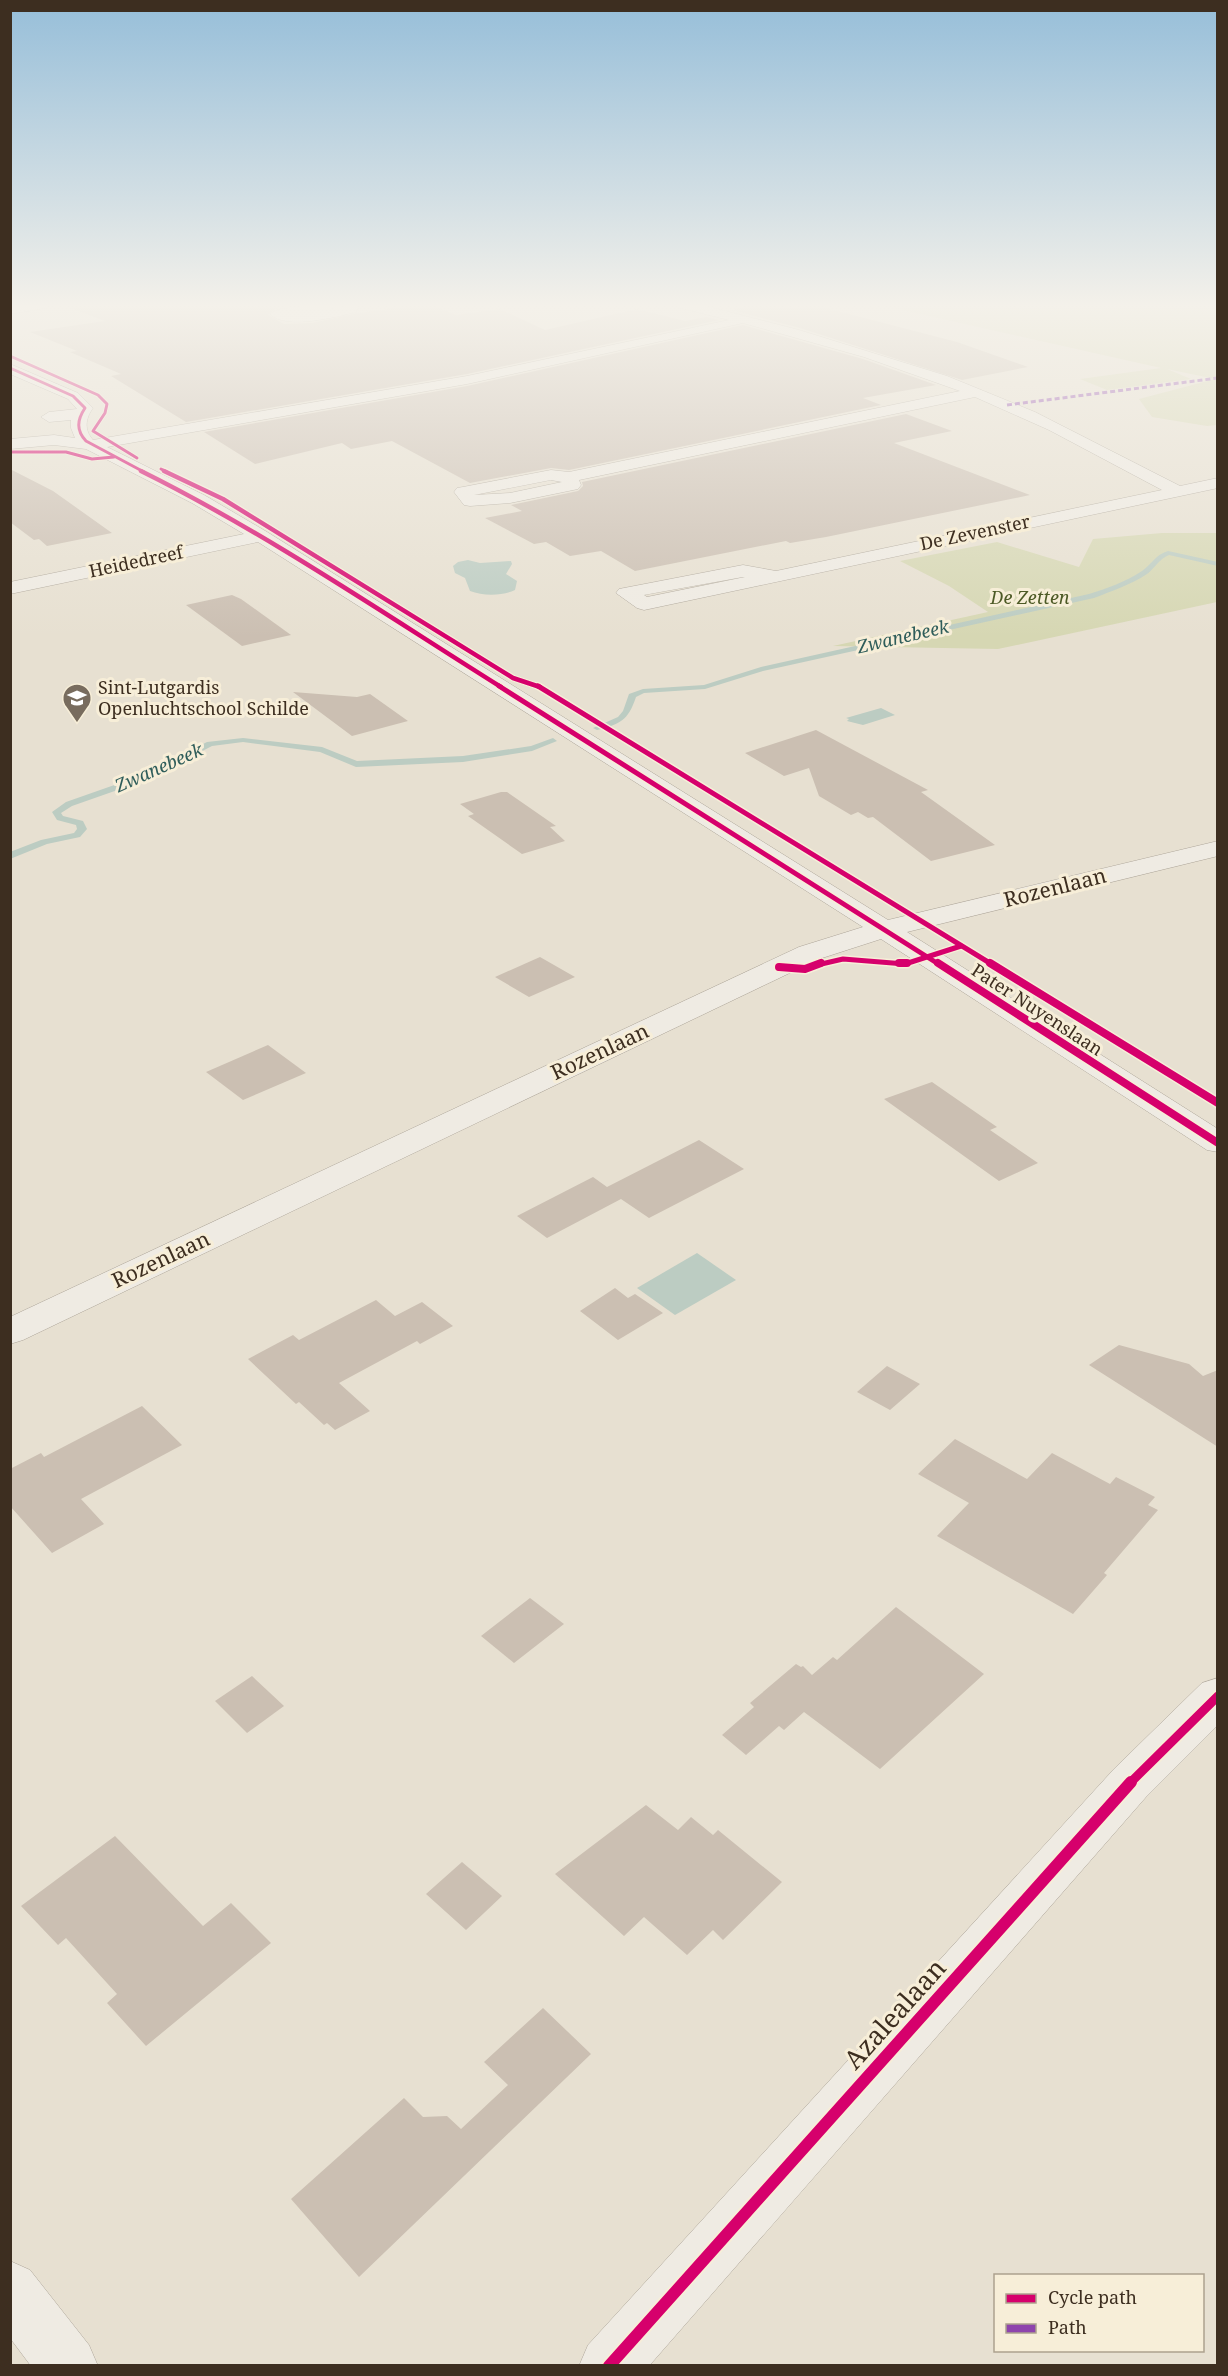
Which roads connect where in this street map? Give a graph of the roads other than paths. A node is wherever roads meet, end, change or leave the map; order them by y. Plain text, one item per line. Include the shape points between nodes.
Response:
1 (80, 414) edge
2 (71, 415) edge
3 (246, 415) edge
4 (867, 415) edge
5 (1026, 415) edge
6 (49, 417) dead end
7 (24, 426) dead end
8 (86, 442) junction
9 (10, 444) edge
10 (569, 477) junction
11 (1218, 483) edge
12 (1178, 492) junction
13 (261, 536) junction
14 (771, 576) junction
15 (10, 588) edge
16 (1218, 848) edge
17 (885, 930) junction
18 (1218, 1143) edge
19 (10, 1332) edge
20 (1218, 1696) edge
21 (10, 2290) edge
22 (68, 2366) edge
23 (609, 2366) edge

1 - 8 street via 77,428
2 - 6 street
3 - 8 street
4 - 10 street
5 - 12 street
7 - 8 street
8 - 9 street, Pater Nuyenslaan
8 - 13 street, Pater Nuyenslaan
10 - 10 street via 551,475 463,492 470,501 510,498 572,485
11 - 12 street, De Zevenster
12 - 14 street, De Zevenster
13 - 15 street, Heidedreef
13 - 17 street, Pater Nuyenslaan
14 - 14 street, De Zevenster via 743,571 626,593 644,604
16 - 17 street, Rozenlaan
17 - 18 street, Pater Nuyenslaan
17 - 19 street, Rozenlaan via 809,953
20 - 23 street, Azalealaan via 1130,1784
21 - 22 street

